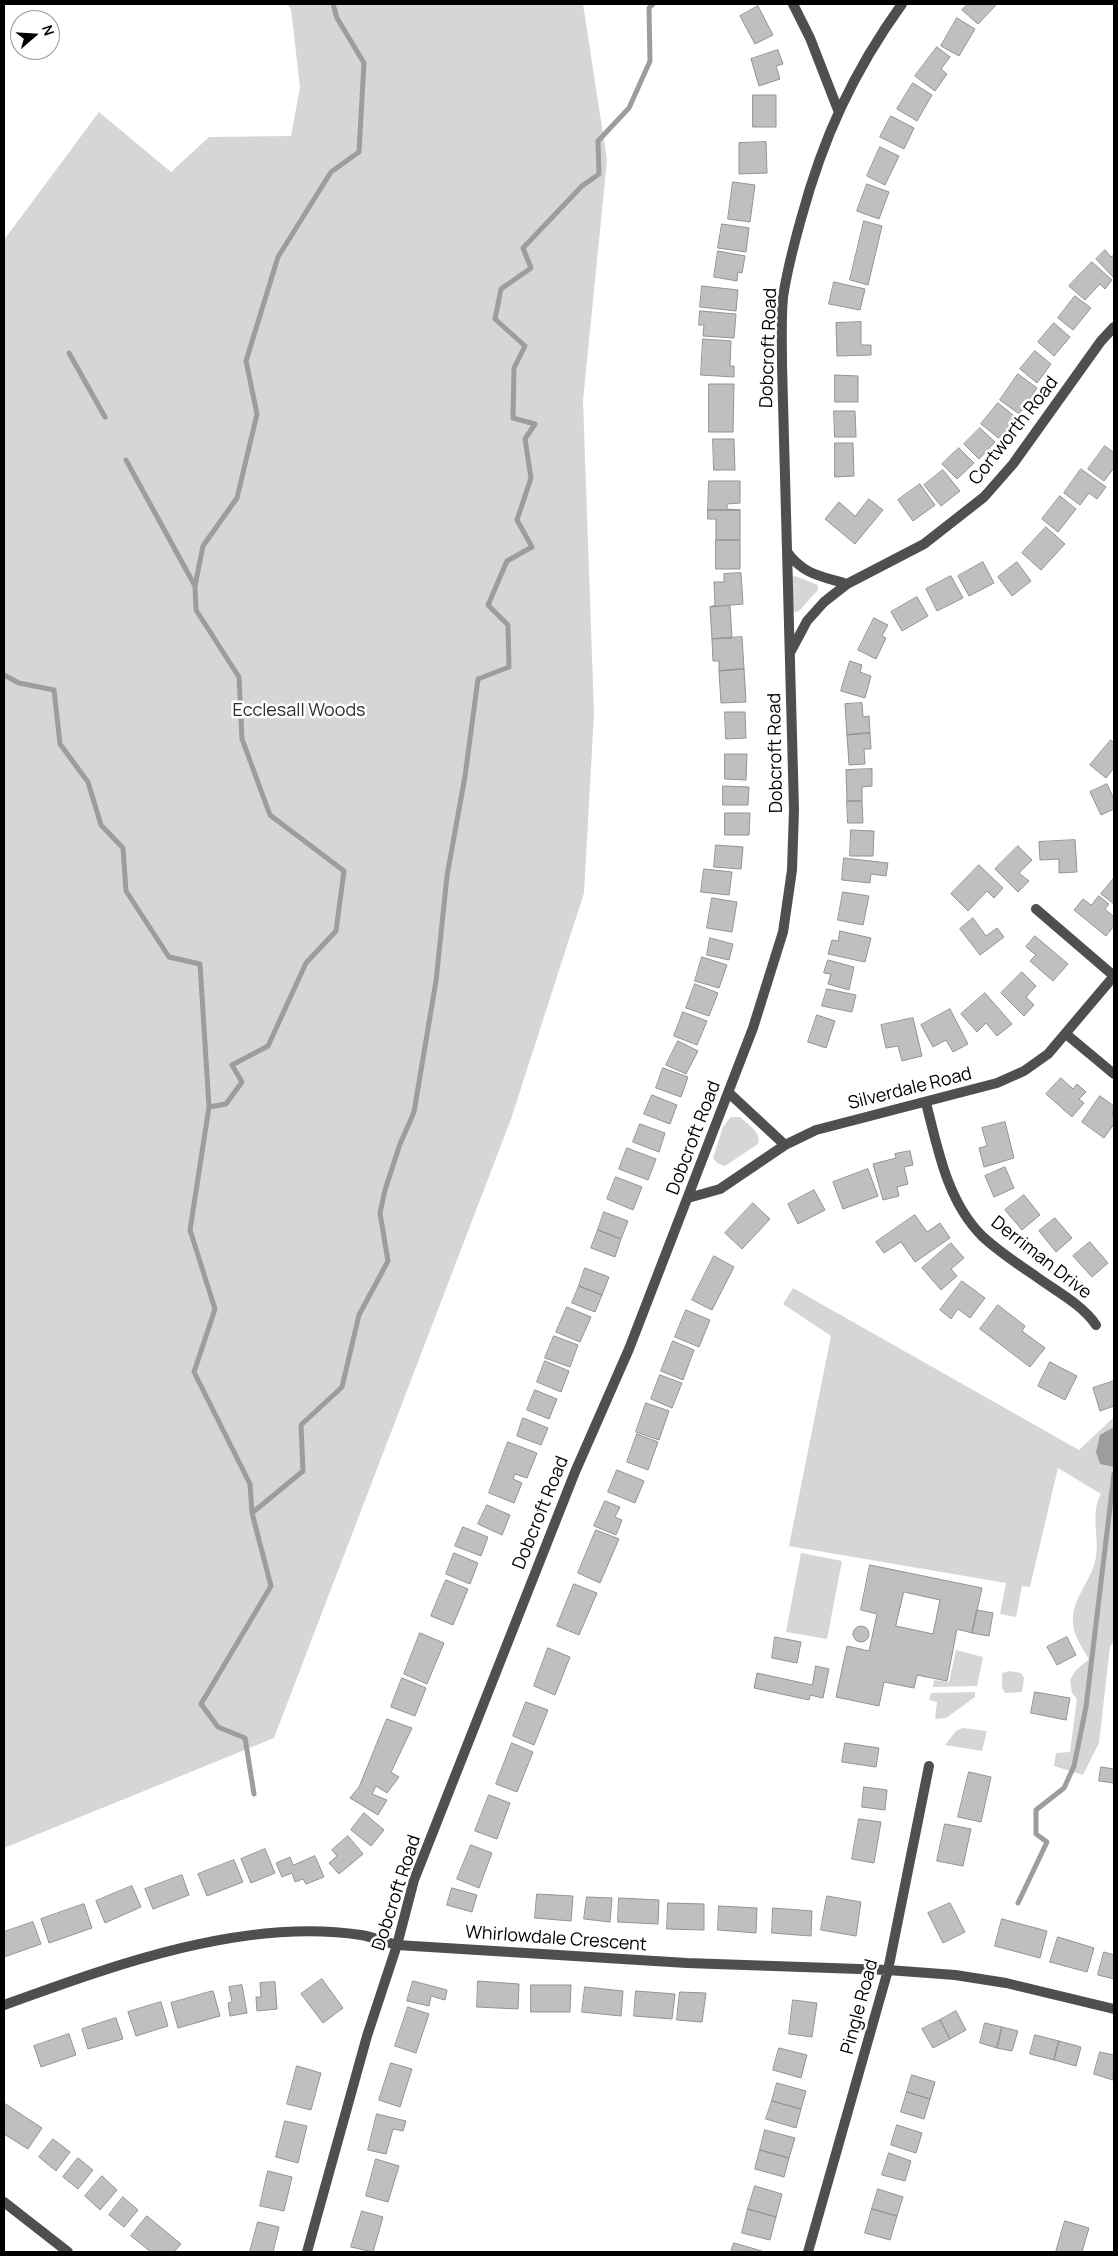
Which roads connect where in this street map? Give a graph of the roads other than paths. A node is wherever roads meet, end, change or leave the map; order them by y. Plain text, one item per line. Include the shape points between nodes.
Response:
1 (793, 4) edge
2 (902, 4) edge
3 (838, 110) junction
4 (1114, 326) edge
5 (787, 552) junction
6 (847, 584) junction
7 (790, 652) junction
8 (1036, 909) dead end
9 (1114, 976) edge
10 (1066, 1034) junction
11 (1114, 1074) edge
12 (729, 1092) junction
13 (926, 1103) junction
14 (785, 1145) junction
15 (688, 1198) junction
16 (1096, 1326) dead end
17 (929, 1766) dead end
18 (397, 1945) junction
19 (888, 1970) junction
20 (4, 2005) edge
21 (1114, 2010) edge
22 (4, 2202) edge
23 (67, 2252) edge
24 (307, 2252) edge
25 (808, 2252) edge

1 - 3 street
2 - 3 street, Dobcroft Road
3 - 5 street, Dobcroft Road via 814,174 783,296
4 - 6 street, Cortworth Road via 1013,464 984,497 924,544
5 - 6 street via 797,566
5 - 7 street, Dobcroft Road
6 - 7 street, Cortworth Road via 808,620
7 - 12 street, Dobcroft Road via 794,810 792,870 784,924 768,986
8 - 9 street, Silverdale Road
9 - 10 street, Silverdale Road
10 - 11 street
10 - 13 street, Silverdale Road via 1048,1054 1024,1071 997,1083
12 - 14 street
12 - 15 street, Dobcroft Road
13 - 14 street, Silverdale Road via 816,1130
13 - 16 street, Derriman Drive via 947,1180 981,1234 1008,1258 1082,1310
14 - 15 street, Silverdale Road via 720,1189
15 - 18 street, Dobcroft Road via 629,1349 575,1472 414,1880
17 - 19 street, Pingle Road
18 - 19 street, Whirlowdale Crescent via 687,1963
18 - 20 street, Whirlowdale Crescent via 362,1935 324,1931 251,1935 166,1952 98,1971
18 - 24 street, Dobcroft Road via 367,2036
19 - 21 street, Whirlowdale Crescent via 1006,1983
19 - 25 street, Pingle Road
22 - 23 street

